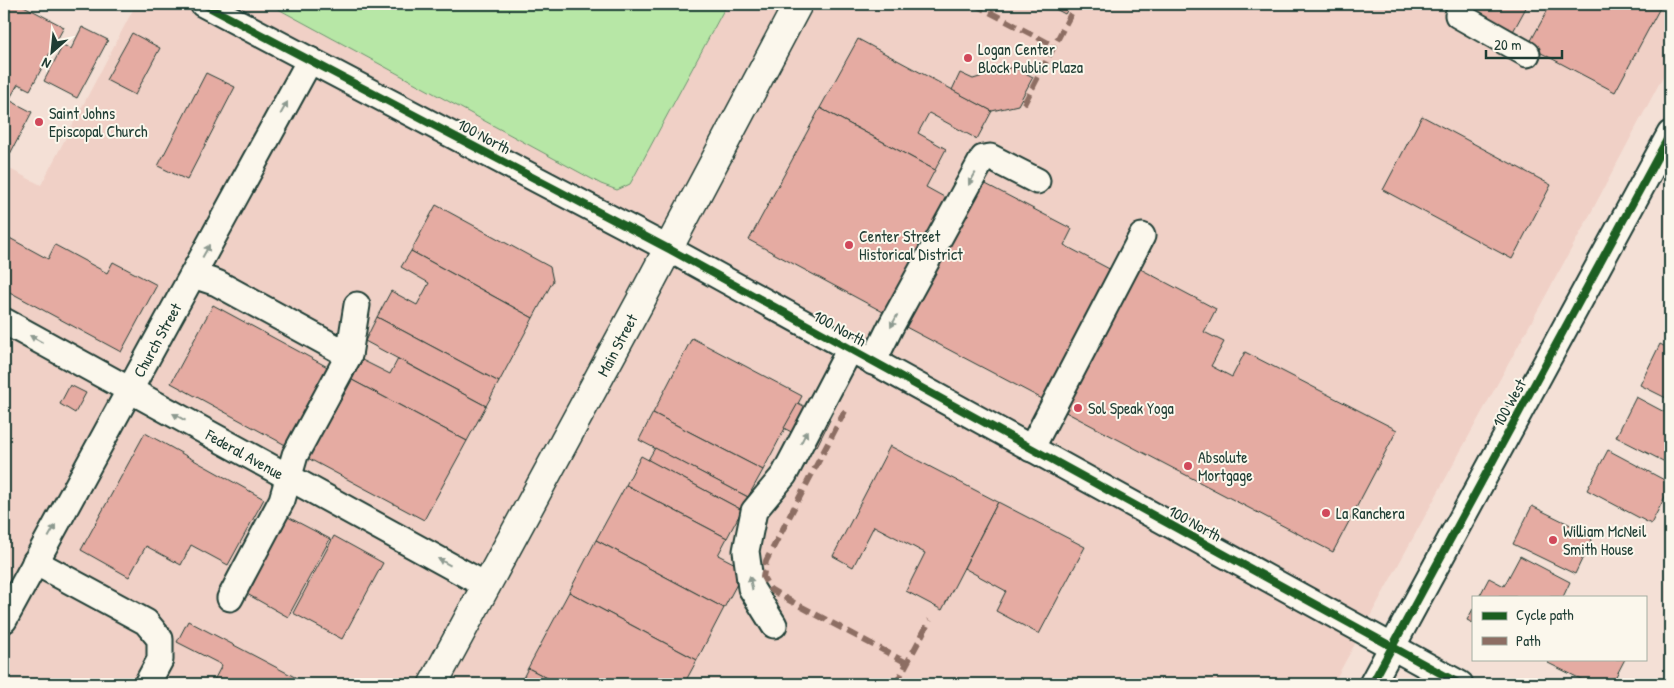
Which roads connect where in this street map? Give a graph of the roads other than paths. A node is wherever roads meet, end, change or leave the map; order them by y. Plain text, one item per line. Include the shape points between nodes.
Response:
1 (203, 4) edge
2 (798, 4) edge
3 (1464, 4) edge
4 (1527, 54) dead end
5 (310, 60) junction
6 (1670, 134) edge
7 (1037, 181) dead end
8 (1142, 236) dead end
9 (669, 249) junction
10 (193, 275) junction
11 (357, 305) dead end
12 (4, 321) edge
13 (850, 349) junction
14 (349, 355) junction
15 (873, 362) junction
16 (130, 390) junction
17 (1031, 448) junction
18 (289, 477) junction
19 (35, 562) junction
20 (487, 586) junction
21 (230, 598) dead end
22 (4, 620) edge
23 (774, 625) dead end
24 (1392, 647) junction
25 (147, 684) edge
26 (433, 684) edge
27 (1372, 684) edge
28 (1460, 684) edge

1 - 5 street, 100 North
2 - 9 highway, Main Street
3 - 4 street via 1458,15
5 - 9 street, 100 North
10 -> 5 street, Church Street
6 - 24 street, 100 West
7 -> 15 street via 990,156 983,158
8 - 17 street
9 - 13 street, 100 North
9 - 20 highway, Main Street
10 - 14 street via 217,283
10 - 16 street, Church Street
11 - 14 street
16 -> 12 street, Federal Avenue
13 - 15 street, 100 North
23 -> 13 street via 751,588 746,551 754,512 784,475
14 - 18 street via 295,455
15 - 17 street, 100 North
18 -> 16 street, Federal Avenue
19 -> 16 street, Church Street
17 - 24 street, 100 North
20 -> 18 street, Federal Avenue
18 - 21 street via 282,500
19 - 22 street, Church Street
19 - 25 street via 146,622 160,639 160,660
20 - 26 highway, Main Street
24 - 27 street, 100 West
24 - 28 street, 100 North

